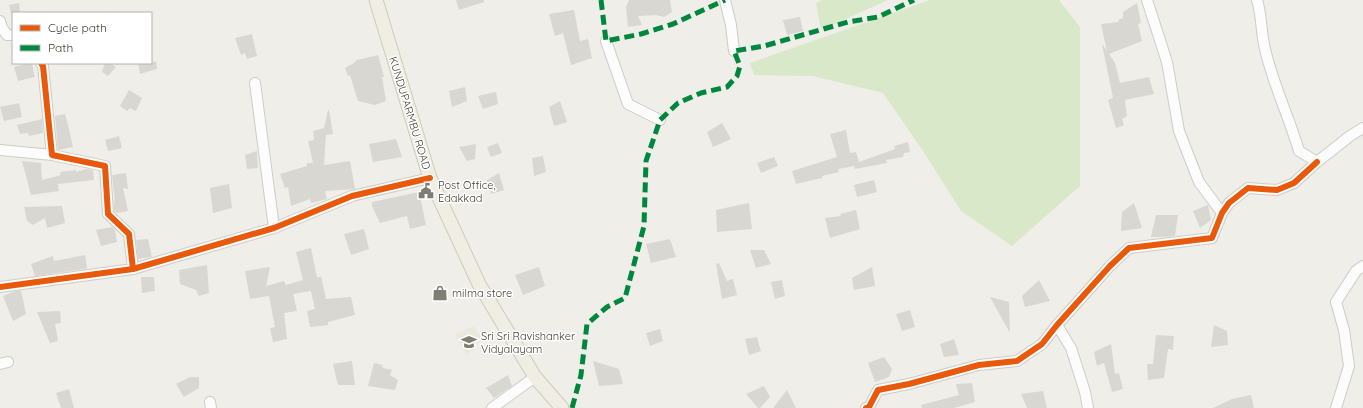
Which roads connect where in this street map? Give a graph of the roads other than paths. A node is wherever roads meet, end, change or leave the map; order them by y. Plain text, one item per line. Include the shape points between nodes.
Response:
1 (376, 0) edge
2 (725, 0) edge
3 (1147, 0) edge
4 (1257, 0) edge
5 (0, 21) edge
6 (12, 35) edge
7 (606, 40) dead end
8 (734, 51) dead end
9 (41, 64) edge
10 (255, 83) dead end
11 (660, 120) dead end
12 (1363, 128) edge
13 (0, 150) edge
14 (52, 155) junction
15 (1317, 162) junction
16 (430, 178) junction
17 (1222, 213) junction
18 (274, 228) junction
19 (1363, 266) edge
20 (133, 269) junction
21 (0, 287) edge
22 (1057, 325) junction
23 (535, 377) junction
24 (492, 408) edge
25 (562, 408) edge
26 (866, 408) edge
27 (1088, 408) edge
28 (1336, 408) edge

1 - 16 main road, KUNDUPARMBU ROAD
2 - 8 street
3 - 17 street via 1167,62 1179,131 1199,182
4 - 15 street via 1265,48 1300,151
5 - 6 street via 7,35
7 - 11 street via 628,104
9 - 14 street
10 - 18 street
12 - 15 street
13 - 14 street
14 - 20 street via 105,166 108,214 129,234
15 - 17 street via 1294,183 1276,190 1248,188 1229,203
16 - 18 street via 352,196
16 - 23 main road, KUNDUPARMBU ROAD via 479,284
17 - 22 street via 1212,238 1129,248
18 - 20 street
19 - 28 street via 1356,271 1336,302 1344,330 1349,366
20 - 21 street
22 - 26 street via 1042,344 1017,361 979,365 878,390
22 - 27 street via 1071,348
23 - 24 street
23 - 25 main road, KUNDUPARMBU ROAD

